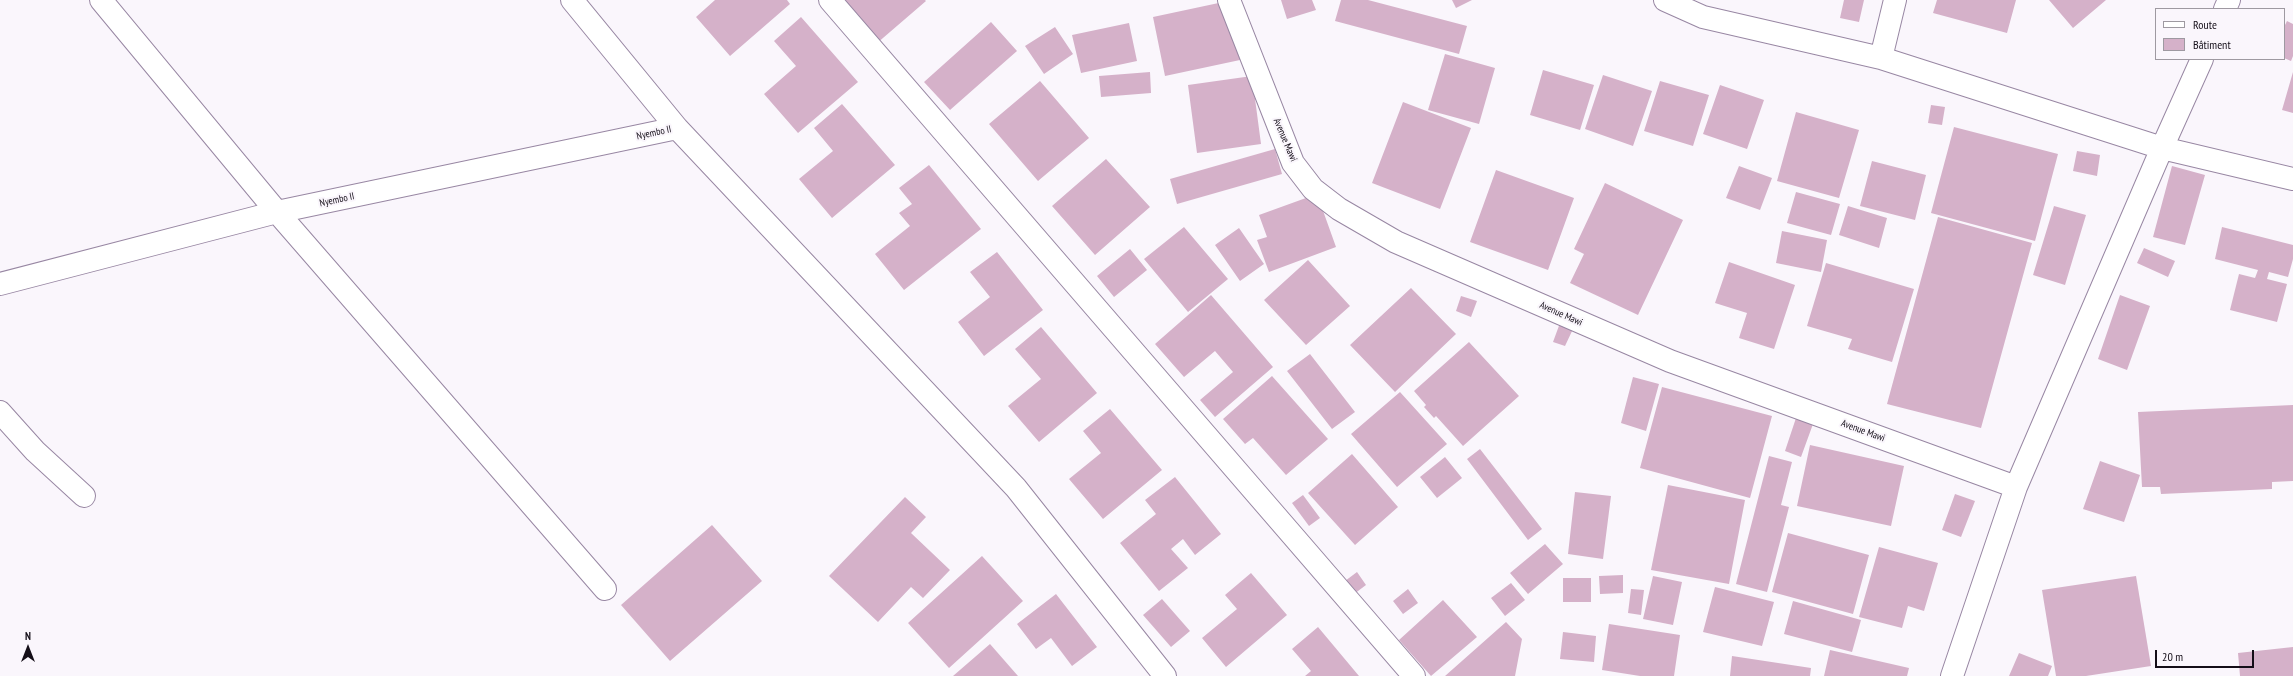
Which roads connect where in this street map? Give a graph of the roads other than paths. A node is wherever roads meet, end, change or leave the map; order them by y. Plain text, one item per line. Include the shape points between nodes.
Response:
1 (101, 0) edge
2 (572, 0) edge
3 (830, 0) edge
4 (1228, 0) edge
5 (1665, 0) edge
6 (1895, 0) edge
7 (1881, 58) junction
8 (2202, 60) edge
9 (677, 128) junction
10 (2162, 148) junction
11 (2293, 178) edge
12 (277, 212) junction
13 (0, 284) edge
14 (0, 412) edge
15 (2016, 487) junction
16 (84, 496) dead end
17 (605, 589) dead end
18 (1165, 676) edge
19 (1414, 676) edge
20 (1952, 676) edge

1 - 12 street
2 - 9 street
3 - 19 street
4 - 15 street, Avenue Mawi via 1294,163 1313,189 1339,209 1396,242 1670,361
5 - 7 street via 1703,17
6 - 7 street
7 - 10 street
8 - 10 street
9 - 12 street, Nyembo II
9 - 18 street via 1016,488
10 - 11 street
10 - 15 street
12 - 13 street, Nyembo II
12 - 17 street
14 - 16 street via 35,451
15 - 20 street

